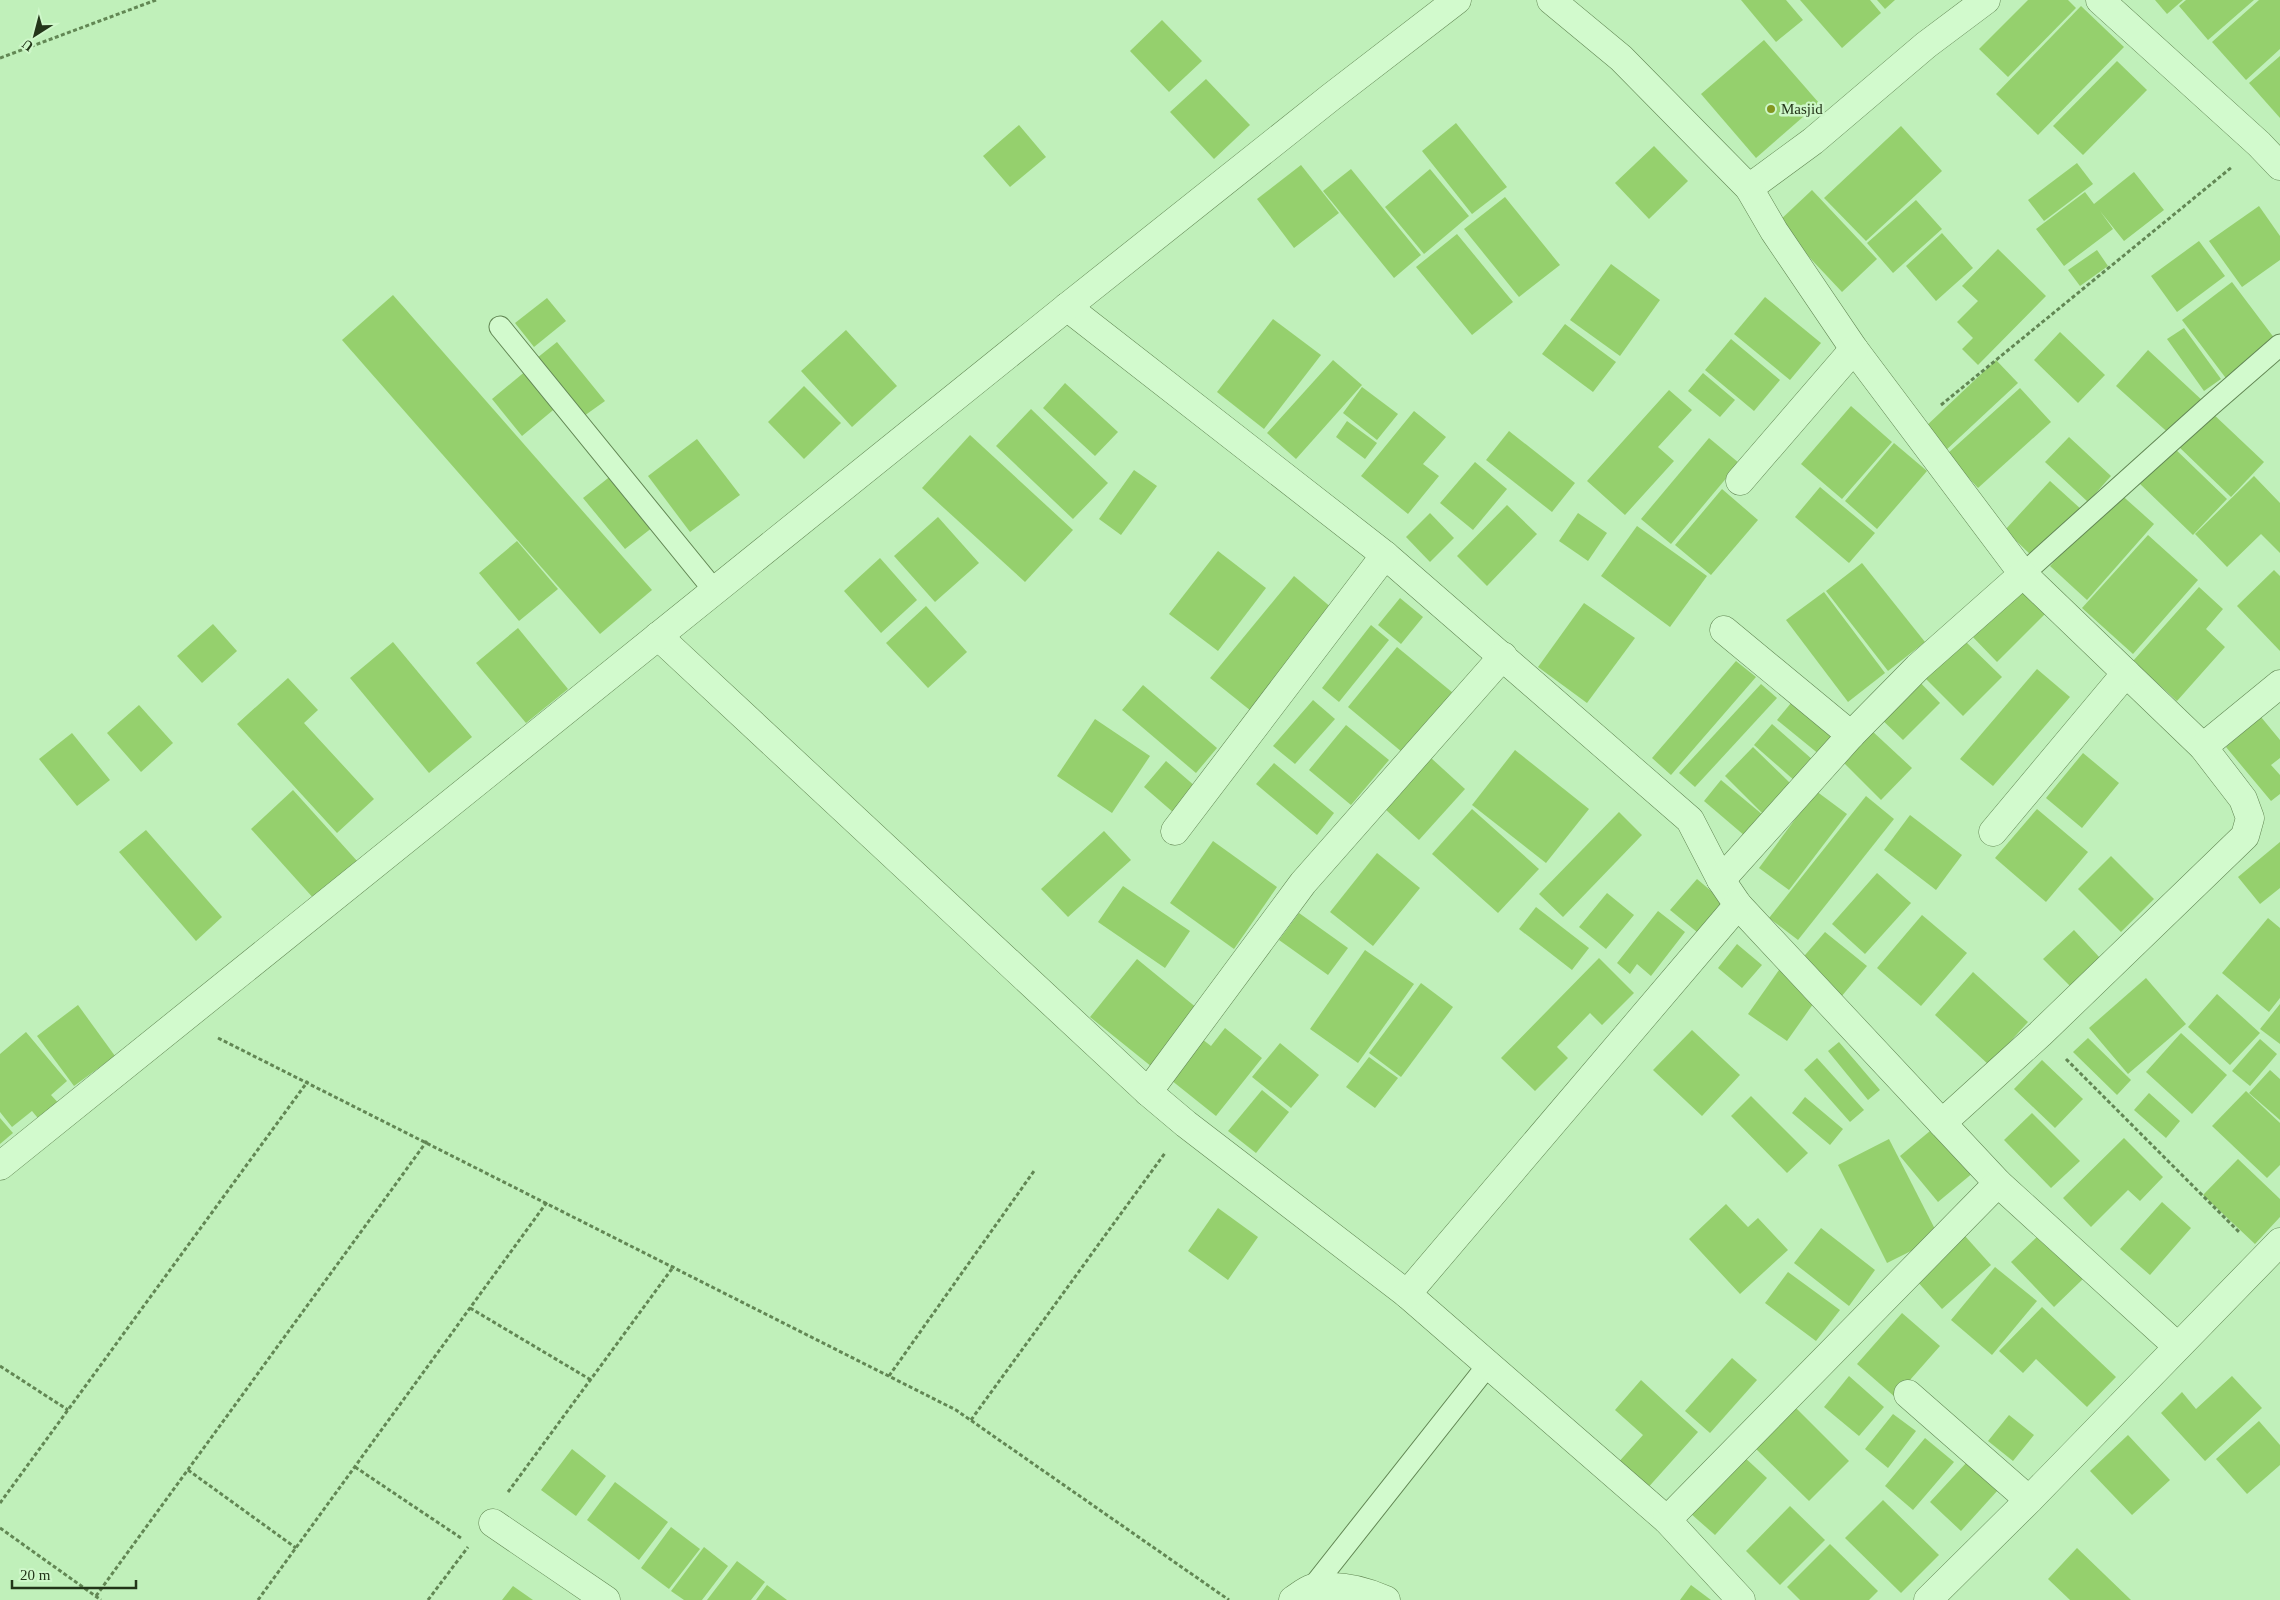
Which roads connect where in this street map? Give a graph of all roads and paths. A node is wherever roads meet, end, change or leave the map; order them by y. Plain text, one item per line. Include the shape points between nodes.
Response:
1 (156, 0) edge
2 (1457, 0) edge
3 (1551, 0) edge
4 (1986, 0) edge
5 (2100, 0) edge
6 (0, 58) edge
7 (2259, 144) junction
8 (2280, 166) edge
9 (1750, 188) junction
10 (1067, 308) junction
11 (500, 328) dead end
12 (2280, 345) edge
13 (1854, 349) junction
14 (1913, 428) junction
15 (1740, 481) dead end
16 (1385, 555) junction
17 (2022, 574) junction
18 (714, 590) junction
19 (1724, 630) dead end
20 (658, 636) junction
21 (1503, 656) junction
22 (2126, 673) junction
23 (2280, 684) edge
24 (1850, 735) junction
25 (2203, 747) junction
26 (1174, 831) dead end
27 (1993, 832) dead end
28 (1721, 880) junction
29 (1738, 905) junction
30 (182, 1020) junction
31 (2040, 1034) junction
32 (308, 1081) junction
33 (1148, 1092) junction
34 (1942, 1122) junction
35 (1186, 1124) junction
36 (427, 1141) junction
37 (0, 1166) edge
38 (1034, 1171) dead end
39 (1998, 1183) junction
40 (547, 1202) junction
41 (2272, 1249) edge
42 (674, 1266) junction
43 (1407, 1294) junction
44 (470, 1308) junction
45 (2177, 1346) junction
46 (1488, 1365) junction
47 (0, 1366) edge
48 (889, 1376) junction
49 (591, 1380) junction
50 (1908, 1394) dead end
51 (68, 1410) junction
52 (971, 1420) junction
53 (355, 1467) junction
54 (188, 1470) junction
55 (504, 1497) dead end
56 (2029, 1500) junction
57 (0, 1503) edge
58 (1667, 1520) junction
59 (493, 1523) dead end
60 (0, 1528) edge
61 (461, 1539) dead end
62 (470, 1544) dead end
63 (296, 1548) junction
64 (1302, 1594) edge
65 (96, 1596) junction
66 (101, 1600) edge
67 (258, 1600) edge
68 (428, 1600) edge
69 (606, 1600) edge
70 (1229, 1600) edge
71 (1386, 1600) edge
72 (1741, 1600) edge
73 (1928, 1600) edge

1 - 6 path
2 - 10 street
3 - 9 street via 1621,58
4 - 9 street
5 - 7 street
7 - 8 street
7 - 14 path
9 - 13 street via 1774,231
10 - 16 street
10 - 18 street
11 - 18 lane
12 - 17 lane
13 - 14 street
13 - 15 street
14 - 17 street
16 - 21 street
16 - 26 street
17 - 22 street
17 - 24 street via 1918,667
18 - 20 street
19 - 24 street
20 - 30 street
20 - 33 street
21 - 28 street via 1690,820
21 - 33 street via 1303,883
22 - 25 street
22 - 27 street
23 - 25 street
24 - 28 street
25 - 31 street via 2244,799 2250,818 2245,836
28 - 29 street
29 - 34 street
29 - 43 street
30 - 32 path
30 - 37 street
31 - 34 street
31 - 41 path
32 - 36 path
32 - 51 path
33 - 35 street
34 - 39 street
35 - 43 street
35 - 52 path
36 - 40 path
36 - 54 path
38 - 48 path
39 - 45 street
39 - 58 street
40 - 42 path
40 - 44 path
41 - 45 street
42 - 48 path
42 - 49 path
43 - 46 street
44 - 49 path
44 - 53 path
45 - 56 street
46 - 58 street
46 - 64 lane
47 - 51 path
48 - 52 path
49 - 55 path
50 - 56 street
51 - 57 path
52 - 70 path
53 - 61 path
53 - 63 path
54 - 63 path
54 - 65 path
56 - 73 street
58 - 72 street
59 - 69 street
60 - 65 path
62 - 68 path
63 - 67 path
64 - 71 street via 1337,1588 1365,1591
65 - 66 path

